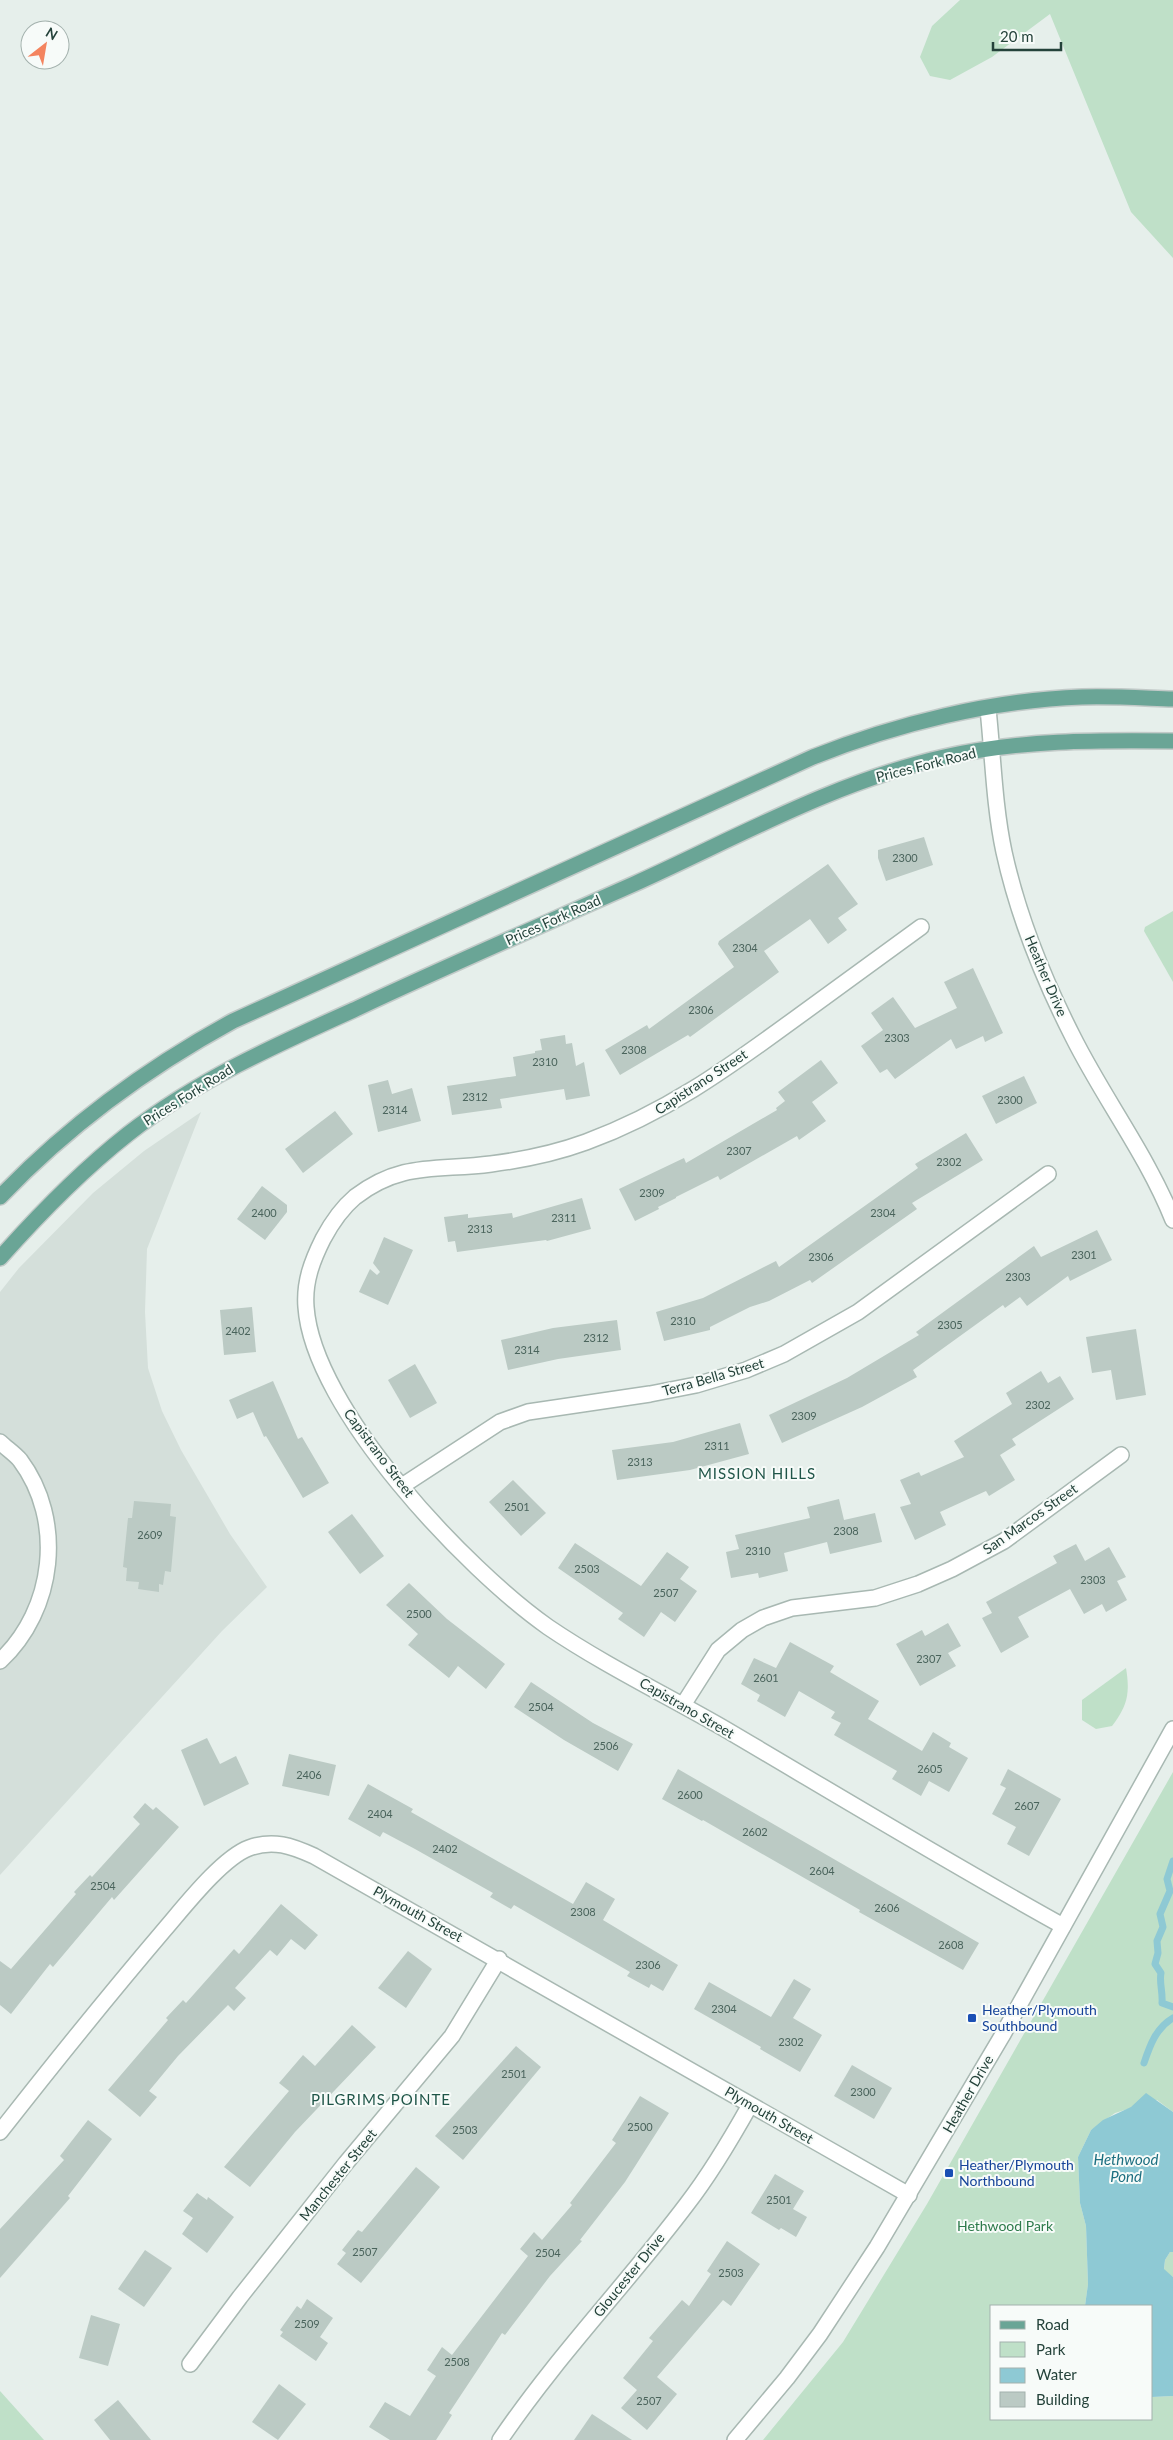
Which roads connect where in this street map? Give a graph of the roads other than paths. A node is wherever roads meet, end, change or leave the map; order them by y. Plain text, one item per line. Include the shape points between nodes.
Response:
1 (1173, 698) edge
2 (988, 709) junction
3 (1173, 741) edge
4 (992, 749) junction
5 (921, 927) dead end
6 (1048, 1174) dead end
7 (0, 1197) edge
8 (1173, 1220) edge
9 (0, 1258) edge
10 (0, 1442) edge
11 (1121, 1455) dead end
12 (402, 1486) junction
13 (0, 1661) edge
14 (683, 1704) junction
15 (1173, 1730) edge
16 (1063, 1926) junction
17 (499, 1959) junction
18 (750, 2105) junction
19 (0, 2132) edge
20 (910, 2195) junction
21 (190, 2364) dead end
22 (500, 2440) edge
23 (735, 2440) edge

1 - 2 main road via 1083,697
2 - 4 street, Heather Drive
2 - 7 main road via 888,729 813,757 233,1021 154,1068 99,1107
3 - 4 main road, Prices Fork Road via 1081,740
4 - 8 street, Heather Drive via 1004,851 1019,906 1046,982 1093,1075 1141,1153
4 - 9 main road, Prices Fork Road via 944,757 843,787 253,1056 129,1134 62,1192
5 - 12 street, Capistrano Street via 716,1076 659,1111 582,1144 541,1155 490,1165 433,1167 403,1172 366,1190 339,1213 314,1257 307,1281 306,1308 311,1332 317,1353 344,1406
6 - 12 street, Terra Bella Street via 858,1312 784,1354 746,1370 696,1384 528,1412 500,1422
10 - 13 street via 18,1459 34,1482 43,1502 50,1540 47,1572 32,1619
11 - 14 street, San Marcos Street via 1004,1540 952,1569 875,1598 792,1608 763,1618 718,1650
12 - 14 street, Capistrano Street via 468,1560 524,1608 590,1654
14 - 16 street, Capistrano Street
15 - 16 street, Heather Drive
16 - 20 street, Heather Drive
17 - 18 street, Plymouth Street
17 - 19 street, Plymouth Street via 293,1846 264,1844 248,1848 212,1877 187,1904 71,2041
17 - 21 street, Manchester Street via 452,2036 346,2163
18 - 20 street, Plymouth Street
18 - 22 street, Gloucester Drive via 688,2204 553,2366
20 - 23 street, Heather Drive via 820,2334

